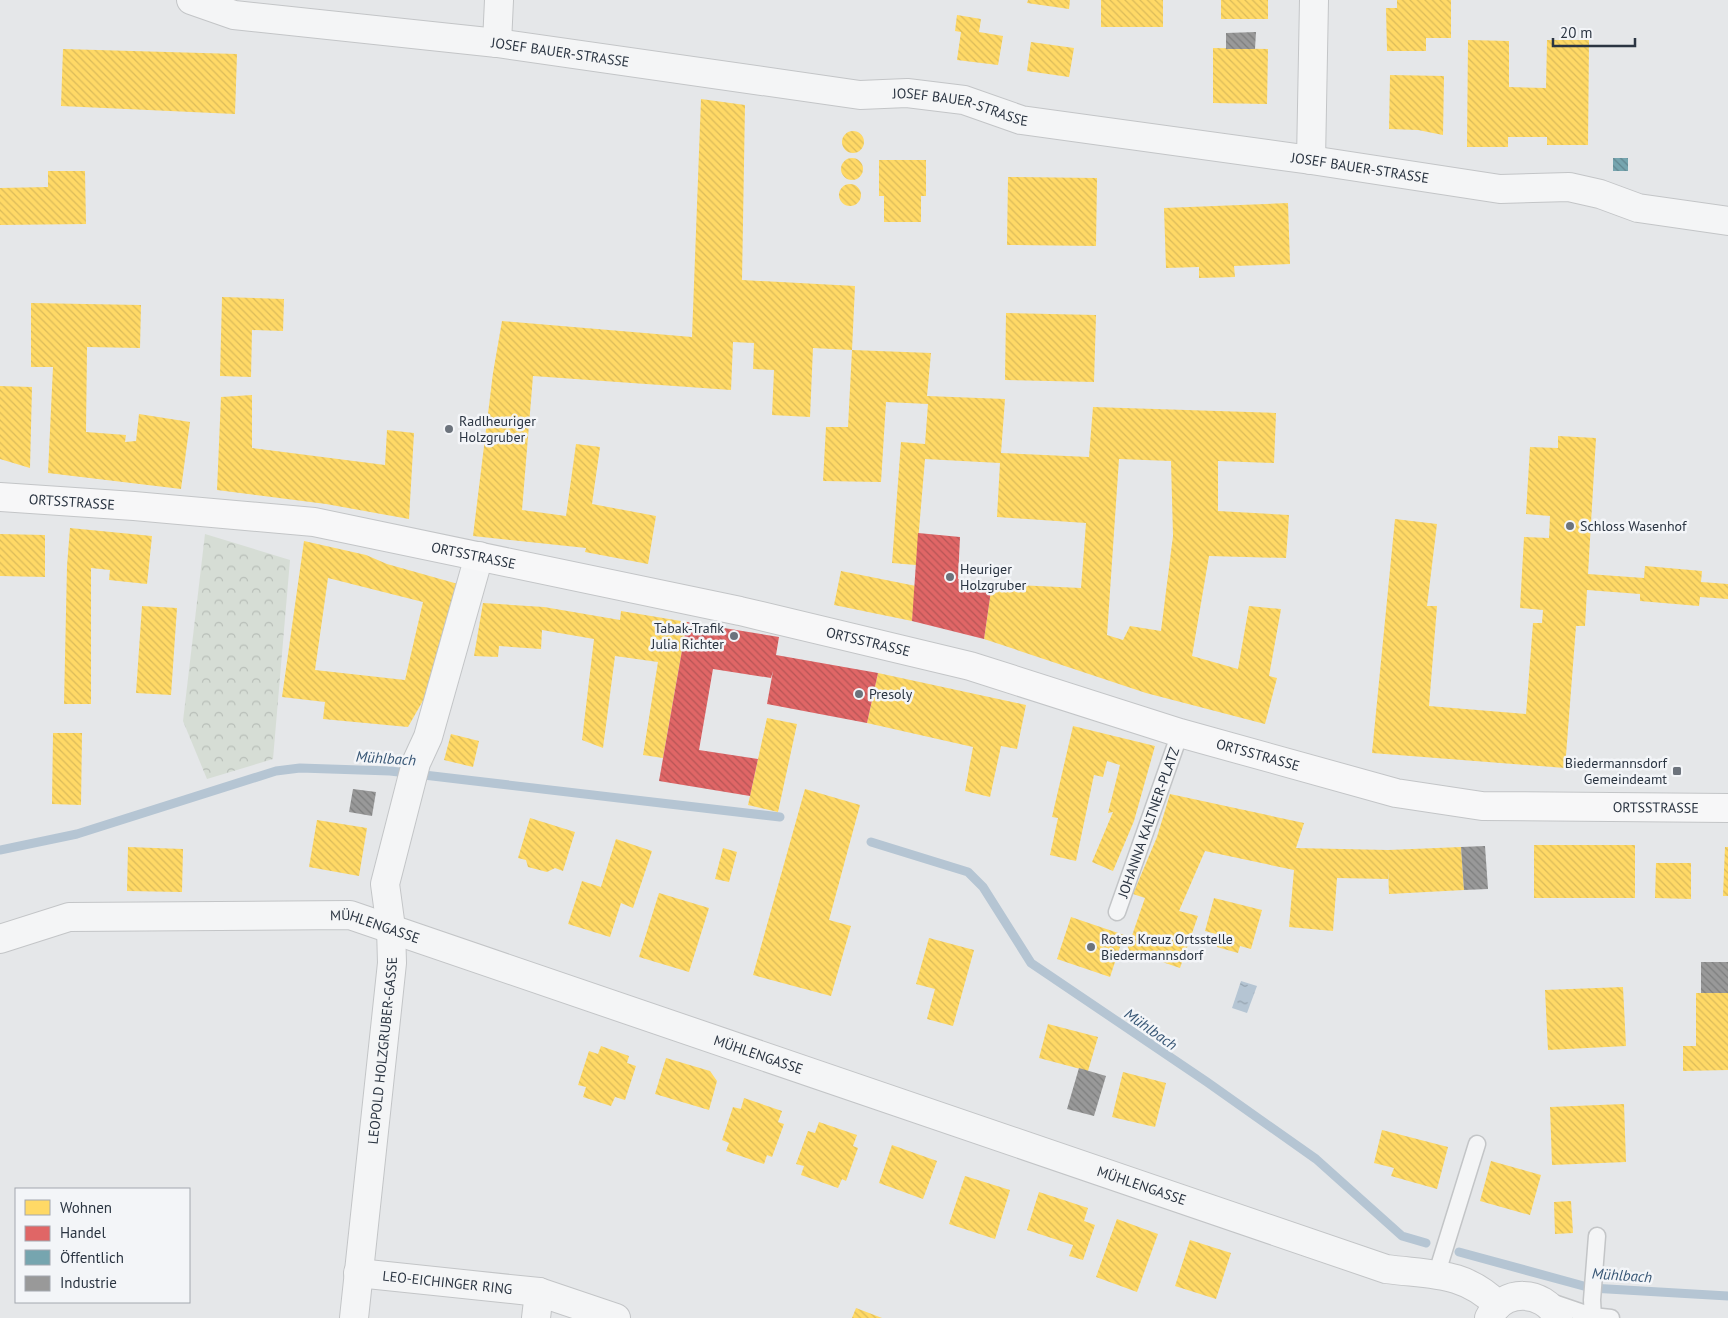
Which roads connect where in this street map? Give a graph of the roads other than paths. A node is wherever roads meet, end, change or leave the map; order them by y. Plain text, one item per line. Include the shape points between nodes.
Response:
1 (190, 0) edge
2 (498, 0) edge
3 (1314, 0) edge
4 (234, 8) edge
5 (497, 43) junction
6 (1311, 160) junction
7 (1728, 221) edge
8 (0, 498) edge
9 (479, 556) junction
10 (1180, 733) junction
11 (1728, 808) edge
12 (1117, 912) dead end
13 (391, 928) junction
14 (0, 939) edge
15 (1477, 1144) dead end
16 (1597, 1236) dead end
17 (358, 1272) junction
18 (1436, 1276) junction
19 (539, 1292) junction
20 (1534, 1296) junction
21 (1493, 1311) edge
22 (1592, 1311) edge
23 (354, 1318) edge
24 (536, 1318) edge
25 (616, 1318) edge
26 (1558, 1318) edge
27 (1611, 1318) edge

1 - 4 street, JOSEF BAUER-STRASSE
2 - 5 street
3 - 6 street
4 - 5 street, JOSEF BAUER-STRASSE
5 - 6 street, JOSEF BAUER-STRASSE via 860,95 907,93 964,100 1021,120
6 - 7 street, JOSEF BAUER-STRASSE via 1500,189 1569,187 1638,208
8 - 9 street, ORTSSTRASSE via 314,522
9 - 10 street, ORTSSTRASSE via 740,610 970,666
9 - 13 street, LEOPOLD HOLZGRUBER-GASSE via 385,884
10 - 11 street, ORTSSTRASSE via 1396,793 1482,806
10 - 12 lane, JOHANNA KALTNER-PLATZ
13 - 14 street, MÜHLENGASSE via 350,915 69,917
13 - 17 street, LEOPOLD HOLZGRUBER-GASSE via 392,963
13 - 18 street, MÜHLENGASSE via 1386,1269
15 - 18 lane
16 - 22 lane
17 - 19 street, LEO-EICHINGER RING
17 - 23 street, LEOPOLD HOLZGRUBER-GASSE
18 - 21 street, MÜHLENGASSE via 1460,1279 1477,1288
19 - 24 street
19 - 25 street, LEO-EICHINGER RING
20 - 21 street, MÜHLENGASSE via 1509,1298
20 - 22 lane
20 - 26 street via 1554,1310
22 - 27 lane

